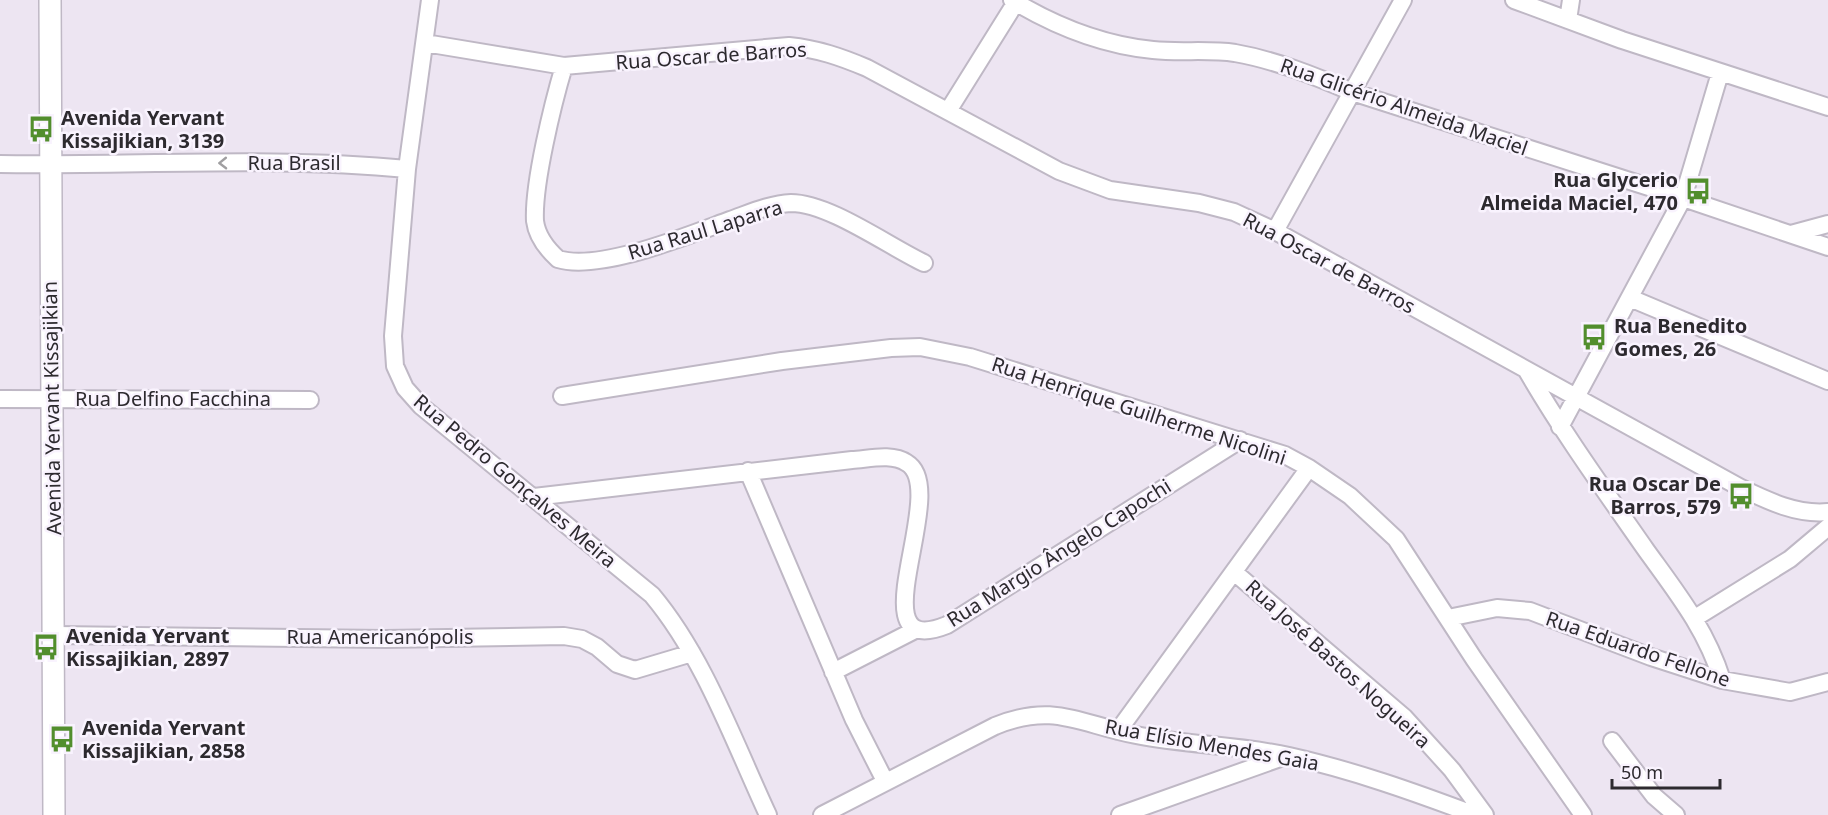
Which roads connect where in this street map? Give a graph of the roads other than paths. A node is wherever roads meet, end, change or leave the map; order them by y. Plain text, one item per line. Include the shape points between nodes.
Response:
1 (50, 0) edge
2 (430, 0) edge
3 (1403, 0) edge
4 (1570, 0) edge
5 (1014, 1) edge
6 (1520, 1) edge
7 (1568, 20) junction
8 (425, 43) junction
9 (564, 66) junction
10 (1720, 72) junction
11 (1352, 92) junction
12 (1828, 107) edge
13 (948, 111) junction
14 (0, 164) edge
15 (50, 165) junction
16 (407, 170) junction
17 (1683, 198) junction
18 (1828, 224) edge
19 (1275, 231) junction
20 (1791, 234) junction
21 (1828, 247) edge
22 (924, 263) dead end
23 (1630, 298) junction
24 (1527, 370) junction
25 (1828, 381) edge
26 (562, 396) dead end
27 (1578, 397) junction
28 (0, 399) edge
29 (52, 399) junction
30 (310, 400) dead end
31 (1560, 427) junction
32 (1240, 440) junction
33 (1309, 468) junction
34 (748, 471) junction
35 (534, 497) junction
36 (1828, 512) edge
37 (1828, 527) edge
38 (1234, 572) junction
39 (1448, 618) junction
40 (1695, 618) junction
41 (917, 629) junction
42 (55, 635) junction
43 (692, 653) junction
44 (833, 672) junction
45 (1722, 680) junction
46 (1828, 682) edge
47 (1118, 731) junction
48 (1612, 741) dead end
49 (1287, 756) junction
50 (885, 781) junction
51 (54, 815) edge
52 (768, 815) edge
53 (822, 815) edge
54 (1120, 815) edge
55 (1475, 815) edge
56 (1485, 815) edge
57 (1583, 815) edge
58 (1676, 815) edge

1 - 15 main road, Avenida Yervant Kissajikian
2 - 8 street, Rua Pedro Gonçalves Meira
3 - 11 street
4 - 7 street
5 - 11 street, Rua Glicério Almeida Maciel via 1091,38 1154,50 1235,53 1312,75
5 - 13 street
6 - 7 street
7 - 10 street
8 - 9 street, Rua Oscar de Barros
8 - 16 street, Rua Pedro Gonçalves Meira
9 - 13 street, Rua Oscar de Barros via 789,46 817,49 867,68
9 - 22 street, Rua Raul Laparra via 537,189 535,222 540,238 558,259 586,263 701,231 769,206 792,203 832,214
10 - 12 street
10 - 17 street
11 - 17 street, Rua Glicério Almeida Maciel
11 - 19 street
13 - 19 street, Rua Oscar de Barros via 1087,183 1199,203
14 - 15 street, Rua Brasil
16 -> 15 street, Rua Brasil via 348,163 284,162
15 - 29 main road, Avenida Yervant Kissajikian
16 - 35 street, Rua Pedro Gonçalves Meira via 393,336 395,366 405,388 421,406
17 - 20 street, Rua Glicério Almeida Maciel
17 - 23 street
18 - 20 street
19 - 24 street, Rua Oscar de Barros
20 - 21 street, Rua Glicério Almeida Maciel
23 - 25 street
23 - 27 street
24 - 27 street, Rua Oscar de Barros
24 - 31 street
26 - 32 street, Rua Henrique Guilherme Nicolini via 783,361 920,347 970,357
27 - 31 street
27 - 36 street, Rua Oscar de Barros via 1772,503 1799,511
28 - 29 street, Rua Delfino Facchina
29 - 30 street, Rua Delfino Facchina
29 - 42 main road, Avenida Yervant Kissajikian
31 - 40 street
32 - 33 street, Rua Henrique Guilherme Nicolini
32 - 41 street, Rua Margio Ângelo Capochi via 947,625 927,631
33 - 38 street
33 - 39 street, Rua Henrique Guilherme Nicolini via 1350,496 1396,539
34 - 35 street
34 - 41 street via 884,458 909,464 922,496 903,604 906,617
34 - 44 street
35 - 43 street, Rua Pedro Gonçalves Meira via 652,595
37 - 40 street via 1790,559
38 - 47 street
38 - 56 street, Rua José Bastos Nogueira via 1404,717 1452,770
39 - 45 street, Rua Eduardo Fellone via 1497,608 1530,611
39 - 57 street, Rua Henrique Guilherme Nicolini
40 - 45 street via 1707,638
41 - 44 street, Rua Margio Ângelo Capochi
42 - 43 street, Rua Americanópolis via 385,639 564,636 582,639 617,664 635,670
42 - 51 main road, Avenida Yervant Kissajikian
43 - 52 street, Rua Pedro Gonçalves Meira
44 - 50 street
45 - 46 street, Rua Eduardo Fellone via 1790,692
47 - 49 street, Rua Elísio Mendes Gaia
47 - 50 street, Rua Elísio Mendes Gaia via 1044,713 1024,715
48 - 58 street via 1654,796
49 - 54 street
49 - 55 street, Rua Elísio Mendes Gaia via 1358,774
50 - 53 street, Rua Elísio Mendes Gaia

